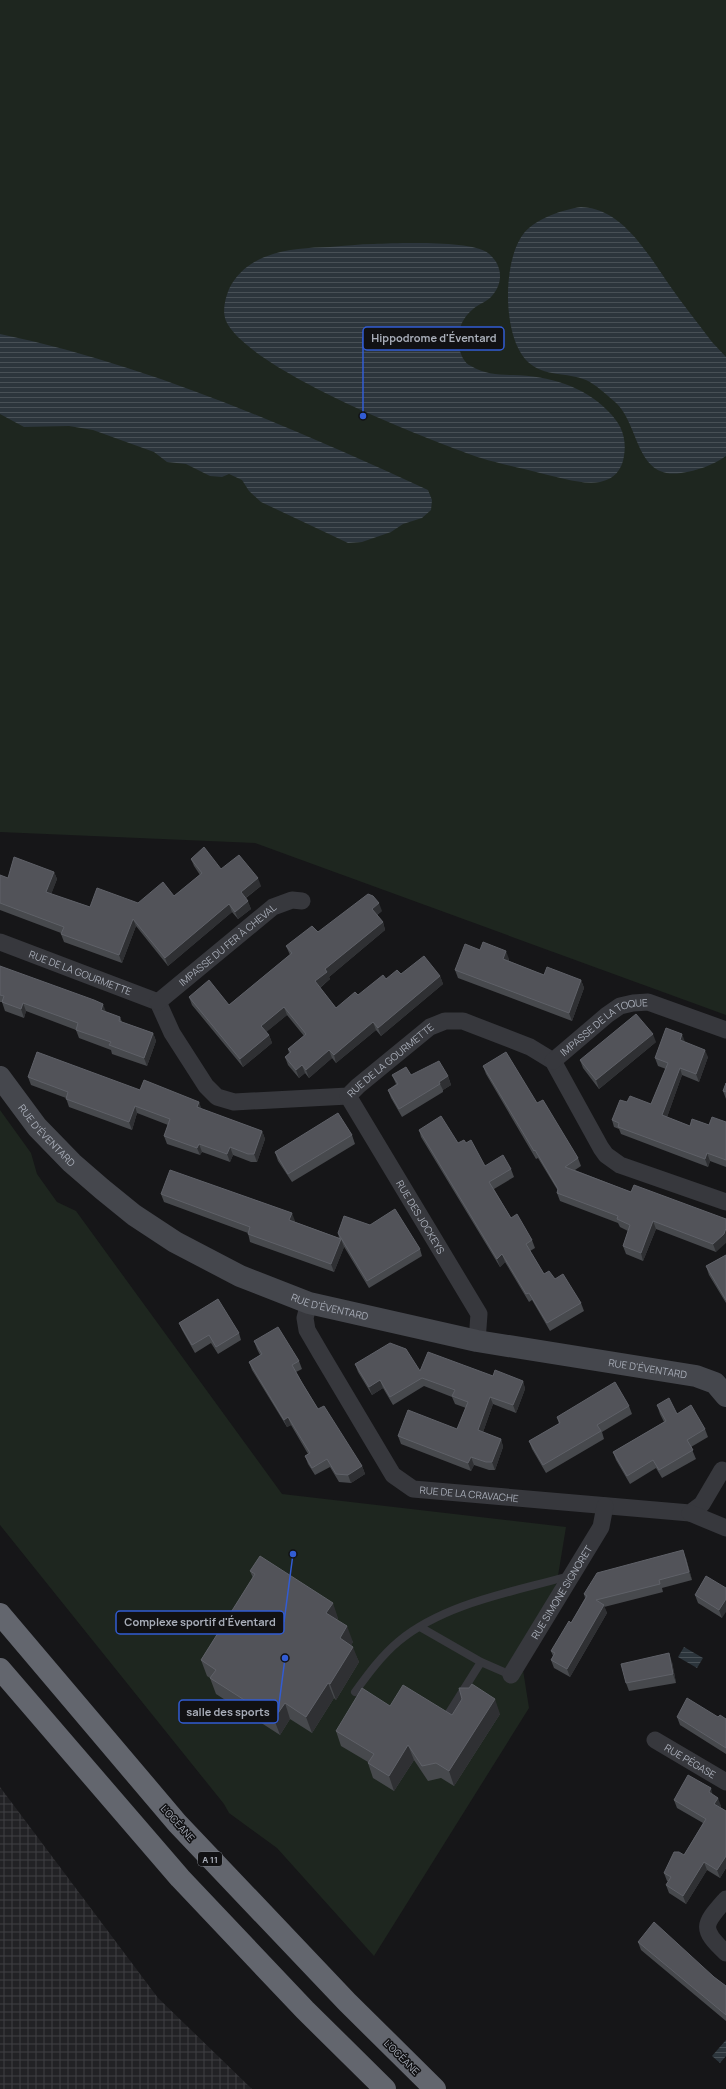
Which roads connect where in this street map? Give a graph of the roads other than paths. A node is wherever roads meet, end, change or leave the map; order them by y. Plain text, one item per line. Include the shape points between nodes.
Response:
1 (302, 901) dead end
2 (0, 942) edge
3 (158, 1002) junction
4 (726, 1030) edge
5 (553, 1061) junction
6 (0, 1077) edge
7 (348, 1096) junction
8 (726, 1202) edge
9 (309, 1303) junction
10 (477, 1341) junction
11 (726, 1396) edge
12 (722, 1470) dead end
13 (605, 1506) junction
14 (690, 1513) junction
15 (726, 1528) edge
16 (570, 1576) junction
17 (0, 1614) edge
18 (420, 1627) junction
19 (481, 1662) junction
20 (0, 1669) edge
21 (511, 1675) joint
22 (355, 1692) dead end
23 (446, 1716) edge
24 (655, 1740) dead end
25 (726, 1782) edge
26 (726, 1899) edge
27 (726, 1953) edge
28 (384, 2089) edge
29 (435, 2089) edge

1 - 3 street, IMPASSE DU FER À CHEVAL via 292,900 273,907
2 - 3 street, RUE DE LA GOURMETTE
3 - 7 street, RUE DE LA GOURMETTE via 172,1033 206,1086 217,1097 234,1102
4 - 5 street, IMPASSE DE LA TOQUE via 648,1002 634,1003 620,1006 607,1015
5 - 7 street, RUE DE LA GOURMETTE via 530,1047 463,1021 444,1020 430,1027
5 - 8 street, RUE DE LA GOURMETTE via 606,1155 620,1165
6 - 9 street, RUE D'ÉVENTARD via 37,1127 72,1163 134,1215 175,1242 234,1273
7 - 10 street, RUE DES JOCKEYS via 479,1314
9 - 10 street, RUE D'ÉVENTARD
9 - 13 street, RUE DE LA CRAVACHE via 305,1318 307,1330 393,1475 413,1489
10 - 11 street, RUE D'ÉVENTARD via 696,1376 715,1384
12 - 14 street via 702,1504
13 - 14 street, RUE DE LA CRAVACHE
13 - 16 street, RUE SIMONE SIGNORET via 600,1527
14 - 15 street, RUE DE LA CRAVACHE
16 - 18 lane via 451,1610
16 - 21 street, RUE SIMONE SIGNORET
17 - 29 highway, L’OCÉANE / A 11 via 193,1840 341,1996
18 - 19 lane
18 - 22 lane via 399,1641 374,1666
19 - 21 lane
19 - 23 lane
20 - 28 highway via 180,1878
24 - 25 street, RUE PÉGASE
26 - 27 street via 709,1918 707,1930 712,1940

